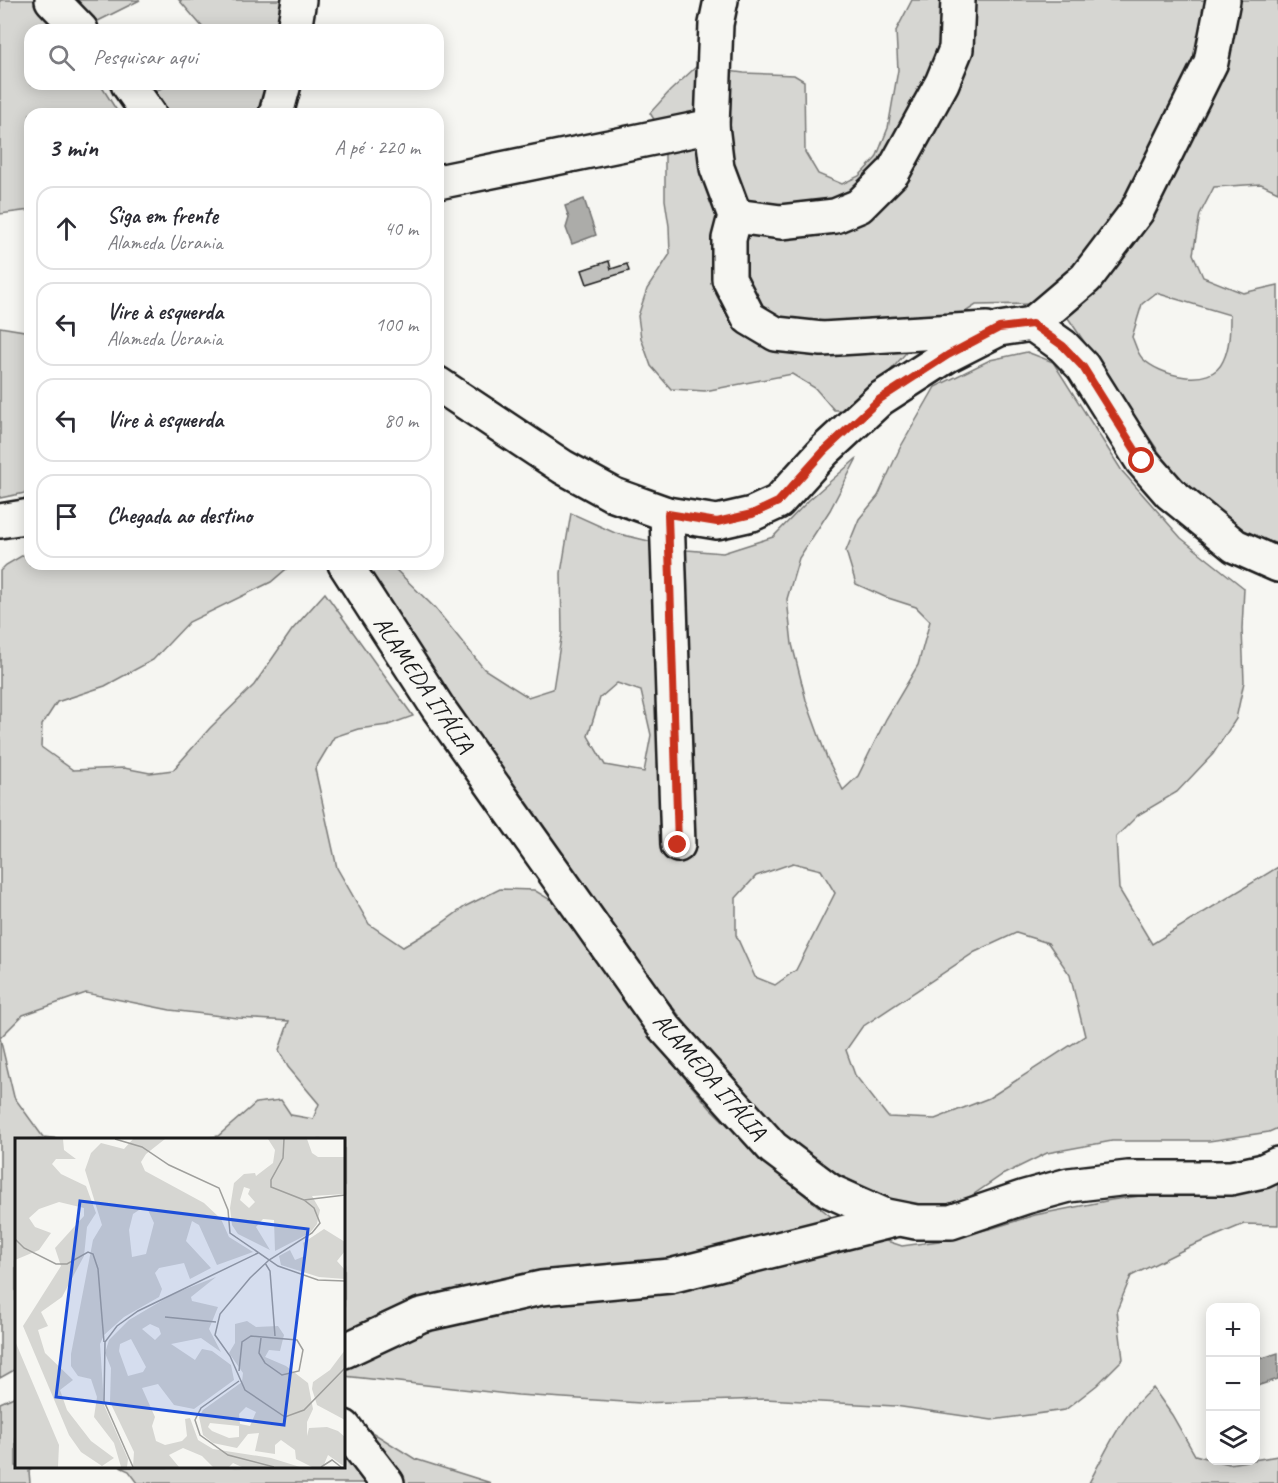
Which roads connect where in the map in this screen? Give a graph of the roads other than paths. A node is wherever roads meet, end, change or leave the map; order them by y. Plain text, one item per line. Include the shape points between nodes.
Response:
1 (52, 0) edge
2 (299, 0) edge
3 (721, 0) edge
4 (958, 0) edge
5 (1222, 0) edge
6 (75, 24) edge
7 (295, 24) edge
8 (132, 90) edge
9 (282, 90) edge
10 (145, 108) edge
11 (278, 108) edge
12 (712, 126) junction
13 (444, 181) edge
14 (735, 216) junction
15 (1032, 324) junction
16 (999, 328) junction
17 (444, 388) edge
18 (668, 514) junction
19 (24, 517) edge
20 (0, 521) edge
21 (1278, 565) edge
22 (349, 570) edge
23 (678, 845) dead end
24 (1278, 1164) edge
25 (898, 1219) junction
26 (345, 1351) edge
27 (345, 1428) edge
28 (387, 1483) edge

1 - 6 street
2 - 7 street
3 - 12 street via 716,24
4 - 14 street via 956,49 942,83 893,171 859,206 835,216 781,222
5 - 15 street via 1211,62 1137,212 1086,278
8 - 10 street
9 - 11 street
12 - 13 street
12 - 14 street via 717,168
14 - 16 street via 729,239 729,279 749,318 776,334 822,339
15 - 16 street
15 - 21 street via 1063,346 1083,367 1142,461 1170,493 1235,546
16 - 18 street via 880,399 824,451 778,502 752,514 717,522
17 - 18 street via 562,467 614,495
18 - 23 street
19 - 20 street
22 - 25 street, ALAMEDA ITÁLIA via 438,708 664,1027 773,1148 830,1191
24 - 25 street, ALAMEDA ITÁLIA via 1230,1178 1128,1178 1069,1185 951,1222
25 - 26 street via 670,1276 541,1288 421,1315
27 - 28 street

